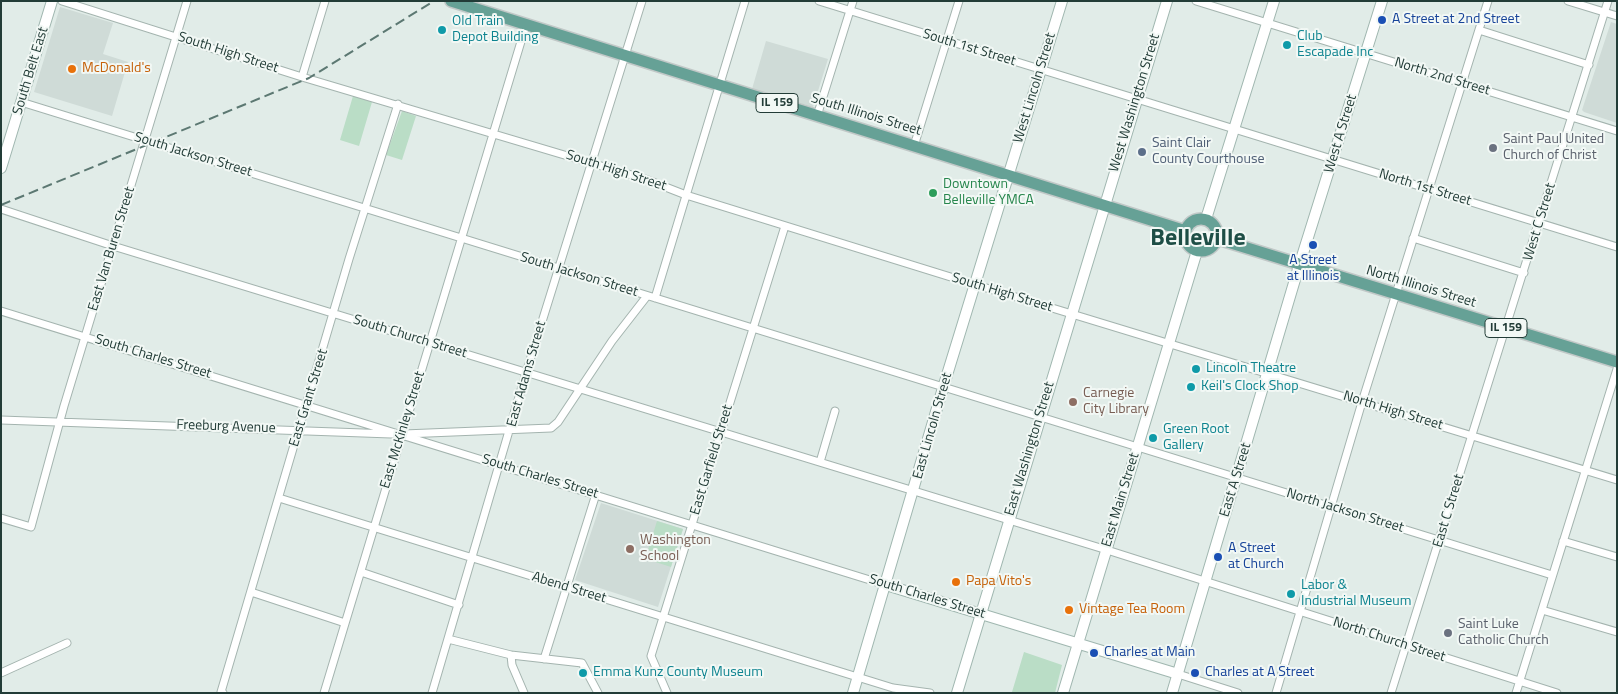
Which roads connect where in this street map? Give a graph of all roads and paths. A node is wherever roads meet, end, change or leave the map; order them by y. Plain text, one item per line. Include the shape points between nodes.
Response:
1 (52, 1) edge
2 (62, 1) edge
3 (186, 1) edge
4 (325, 1) edge
5 (451, 1) edge
6 (642, 1) edge
7 (745, 1) edge
8 (819, 1) edge
9 (853, 1) edge
10 (959, 1) edge
11 (1062, 1) edge
12 (1167, 1) edge
13 (1196, 1) edge
14 (1274, 1) edge
15 (1382, 1) edge
16 (1488, 1) edge
17 (1568, 1) edge
18 (1608, 1) edge
19 (850, 11) junction
20 (1605, 12) junction
21 (1617, 16) edge
22 (1267, 23) junction
23 (526, 25) junction
24 (1479, 30) junction
25 (176, 36) junction
26 (947, 41) junction
27 (1366, 53) junction
28 (625, 56) junction
29 (1588, 65) junction
30 (1041, 70) junction
31 (302, 76) junction
32 (1462, 84) junction
33 (720, 85) junction
34 (1136, 99) junction
35 (22, 102) junction
36 (398, 104) junction
37 (817, 116) junction
38 (1572, 117) junction
39 (1234, 128) junction
40 (1617, 131) edge
41 (493, 133) junction
42 (144, 139) junction
43 (914, 146) junction
44 (1333, 160) junction
45 (591, 162) junction
46 (1, 168) edge
47 (1008, 175) junction
48 (1428, 189) junction
49 (686, 195) junction
50 (1103, 205) junction
51 (365, 208) junction
52 (1, 209) edge
53 (1206, 219) junction
54 (1540, 223) junction
55 (785, 226) junction
56 (1186, 231) junction
57 (461, 238) junction
58 (1413, 238) junction
59 (1218, 239) junction
60 (113, 246) junction
61 (1617, 247) edge
62 (1197, 250) junction
63 (1299, 266) junction
64 (559, 268) junction
65 (1524, 273) junction
66 (975, 285) junction
67 (1396, 295) junction
68 (651, 297) junction
69 (1, 311) edge
70 (335, 314) junction
71 (1071, 314) junction
72 (1506, 328) junction
73 (753, 329) junction
74 (86, 336) junction
75 (430, 343) junction
76 (1169, 343) junction
77 (1617, 362) edge
78 (1617, 369) edge
79 (526, 373) junction
80 (1268, 373) junction
81 (944, 388) junction
82 (580, 389) junction
83 (1362, 402) junction
84 (307, 406) junction
85 (835, 411) dead end
86 (1040, 418) junction
87 (1, 420) edge
88 (61, 422) junction
89 (300, 430) junction
90 (510, 430) junction
91 (721, 432) junction
92 (402, 434) junction
93 (1473, 436) junction
94 (1138, 447) junction
95 (820, 462) junction
96 (500, 465) junction
97 (1585, 470) junction
98 (1237, 478) junction
99 (1617, 480) edge
100 (914, 491) junction
101 (596, 494) junction
102 (279, 498) junction
103 (1331, 507) junction
104 (1, 518) edge
105 (1009, 520) junction
106 (692, 524) junction
107 (374, 528) junction
108 (1440, 540) junction
109 (1563, 540) junction
110 (1106, 550) junction
111 (1617, 557) edge
112 (473, 558) junction
113 (361, 572) junction
114 (1552, 575) junction
115 (1206, 582) junction
116 (886, 584) junction
117 (566, 587) junction
118 (251, 592) junction
119 (459, 605) junction
120 (1542, 610) junction
121 (1300, 612) junction
122 (980, 614) junction
123 (663, 617) junction
124 (345, 623) junction
125 (1617, 632) edge
126 (448, 639) junction
127 (67, 643) dead end
128 (1078, 644) junction
129 (1406, 645) junction
130 (511, 655) junction
131 (544, 659) junction
132 (1, 673) edge
133 (1178, 674) junction
134 (859, 678) junction
135 (1519, 682) junction
136 (222, 692) edge
137 (324, 693) edge
138 (432, 693) edge
139 (524, 693) edge
140 (598, 693) edge
141 (668, 693) edge
142 (853, 693) edge
143 (930, 693) edge
144 (957, 693) edge
145 (1063, 693) edge
146 (1172, 693) edge
147 (1238, 693) edge
148 (1276, 693) edge
149 (1392, 693) edge
150 (1516, 693) edge
151 (1558, 693) edge

1 - 35 street, South Belt East
2 - 25 street, South High Street
3 - 25 street, East Van Buren Street
4 - 31 street
5 - 23 main road, South Illinois Street / IL 159
6 - 28 street, East Adams Street
7 - 33 street
8 - 19 street, South 1st Street
9 - 19 street
10 - 26 street
11 - 30 street, West Lincoln Street
12 - 34 street, West Washington Street
13 - 22 street, North 2nd Street
14 - 22 street
15 - 27 street, West A Street
16 - 24 street
17 - 20 street
18 - 20 street, West C Street
19 - 26 street, South 1st Street
19 - 37 street
20 - 21 street
20 - 29 street, West C Street
22 - 27 street, North 2nd Street
22 - 39 street
23 - 28 main road, South Illinois Street / IL 159
23 - 41 street, East McKinley Street
24 - 29 street
24 - 32 street
25 - 31 street, South High Street
25 - 42 street, East Van Buren Street
26 - 30 street, South 1st Street
26 - 43 street
27 - 32 street, North 2nd Street
27 - 44 street, West A Street
28 - 33 main road, South Illinois Street / IL 159
28 - 45 street, East Adams Street
29 - 38 street, West C Street
30 - 34 street, South 1st Street
30 - 47 street, West Lincoln Street
31 - 36 street, South High Street
32 - 38 street, North 2nd Street
32 - 48 street
33 - 37 main road, South Illinois Street / IL 159
33 - 49 street
34 - 39 street, South 1st Street
34 - 50 street, West Washington Street
35 - 42 street, South Jackson Street
35 - 46 street, South Belt East
36 - 41 street, South High Street
36 - 51 street, East Grant Street
37 - 43 main road, South Illinois Street / IL 159
38 - 40 street, North 2nd Street
38 - 54 street, West C Street
39 - 44 street, North 1st Street
39 - 53 street
41 - 45 street, South High Street
41 - 57 street, East McKinley Street
42 - 51 street, South Jackson Street
42 - 60 street, East Van Buren Street
43 - 47 main road, South Illinois Street / IL 159
44 - 48 street, North 1st Street
44 - 63 street, West A Street
45 - 49 street, South High Street
45 - 64 street, East Adams Street
47 - 50 main road, South Illinois Street / IL 159
47 - 66 street, East Lincoln Street
48 - 54 street, North 1st Street
48 - 58 street
49 - 55 street, South High Street
49 - 68 street
50 - 56 main road, South Illinois Street / IL 159
50 - 71 street, East Washington Street
51 - 57 street, South Jackson Street
51 - 70 street, East Grant Street
52 - 60 street, South Church Street
53 - 56 main road via 1192,222
53 - 59 main road via 1216,227
54 - 61 street, North 1st Street
54 - 65 street, West C Street
55 - 66 street, South High Street
55 - 73 street, East Garfield Street
56 - 62 main road via 1187,242
57 - 64 street, South Jackson Street
57 - 75 street, East McKinley Street
58 - 65 street
58 - 67 street
59 - 62 main road via 1210,248
59 - 63 main road, North Illinois Street / IL 159
60 - 70 street, South Church Street
60 - 74 street, East Van Buren Street
62 - 76 street, East Main Street
63 - 67 main road, North Illinois Street / IL 159
63 - 80 street, East A Street
64 - 68 street, South Jackson Street
64 - 79 street, East Adams Street
65 - 72 street, West C Street
66 - 71 street, South High Street
66 - 81 street, East Lincoln Street
67 - 72 main road, North Illinois Street / IL 159
67 - 83 street
68 - 73 street, South Jackson Street
68 - 82 street via 612,341
69 - 74 street, South Charles Street
70 - 75 street, South Church Street
70 - 84 street, East Grant Street
71 - 76 street, South High Street
71 - 86 street, East Washington Street
72 - 77 main road, North Illinois Street / IL 159
72 - 93 street, East C Street
73 - 81 street, South Jackson Street
73 - 91 street, East Garfield Street
74 - 84 street, South Charles Street
74 - 88 street, East Van Buren Street
75 - 79 street, South Church Street
75 - 92 street, East McKinley Street
76 - 80 street, North High Street
76 - 94 street, East Main Street
78 - 97 street
79 - 82 street, South Church Street
79 - 90 street, East Adams Street
80 - 83 street, North High Street
80 - 98 street, East A Street
81 - 86 street, South Jackson Street
81 - 100 street, East Lincoln Street
82 - 90 street, Freeburg Avenue via 551,428
82 - 91 street, South Church Street
83 - 93 street, North High Street
83 - 103 street
84 - 89 street, East Grant Street
84 - 92 street, South Charles Street
85 - 95 street
86 - 94 street, South Jackson Street
86 - 105 street, East Washington Street
87 - 88 street, Freeburg Avenue
88 - 89 street, Freeburg Avenue
88 - 104 street, East Van Buren Street via 31,527
89 - 92 street, Freeburg Avenue
89 - 102 street, East Grant Street
90 - 92 street, Freeburg Avenue
90 - 96 street, East Adams Street
91 - 95 street, South Church Street
91 - 106 street, East Garfield Street
92 - 96 street, South Charles Street
92 - 107 street, East McKinley Street
93 - 97 street, North High Street
93 - 108 street, East C Street
94 - 98 street, North Jackson Street
94 - 110 street, East Main Street
95 - 100 street, South Church Street
96 - 101 street, South Charles Street
96 - 112 street, East Adams Street
97 - 99 street, North High Street
97 - 109 street
98 - 103 street, North Jackson Street
98 - 115 street, East A Street
100 - 105 street, South Church Street
100 - 116 street, East Lincoln Street
101 - 106 street, South Charles Street
101 - 117 street
102 - 107 street, Abend Street
102 - 118 street, East Grant Street
103 - 108 street, North Jackson Street
103 - 121 street
105 - 110 street, South Church Street
105 - 122 street, East Washington Street
106 - 116 street, South Charles Street
106 - 123 street, East Garfield Street
107 - 112 street, Abend Street
107 - 113 street, East McKinley Street
108 - 114 street, North Jackson Street
108 - 129 street, East C Street
109 - 111 street
109 - 114 street
110 - 115 street, North Church Street
110 - 128 street, East Main Street
112 - 117 street, Abend Street
112 - 119 street, East Adams Street
113 - 119 street
113 - 124 street, East McKinley Street
114 - 120 street
115 - 121 street, North Church Street
115 - 133 street, East A Street
116 - 122 street, South Charles Street
116 - 134 street, East Lincoln Street
117 - 123 street, Abend Street
117 - 131 street
118 - 124 street
118 - 136 street, East Grant Street
119 - 126 street, East Adams Street
120 - 125 street
120 - 135 street
121 - 129 street, North Church Street
121 - 148 street
122 - 128 street, South Charles Street
122 - 144 street, East Washington Street
123 - 134 street, Abend Street
123 - 141 street, East Garfield Street via 651,656
124 - 137 street, East McKinley Street
126 - 130 street
126 - 138 street, East Adams Street
127 - 132 street
128 - 133 street, South Charles Street
128 - 145 street, East Main Street
129 - 135 street, North Church Street
129 - 149 street, East C Street
130 - 131 street
130 - 139 street
131 - 140 street via 582,664
133 - 146 street, East A Street
133 - 147 street
134 - 142 street, East Lincoln Street
134 - 143 street, Abend Street via 893,688
135 - 150 street
135 - 151 street, North Church Street

